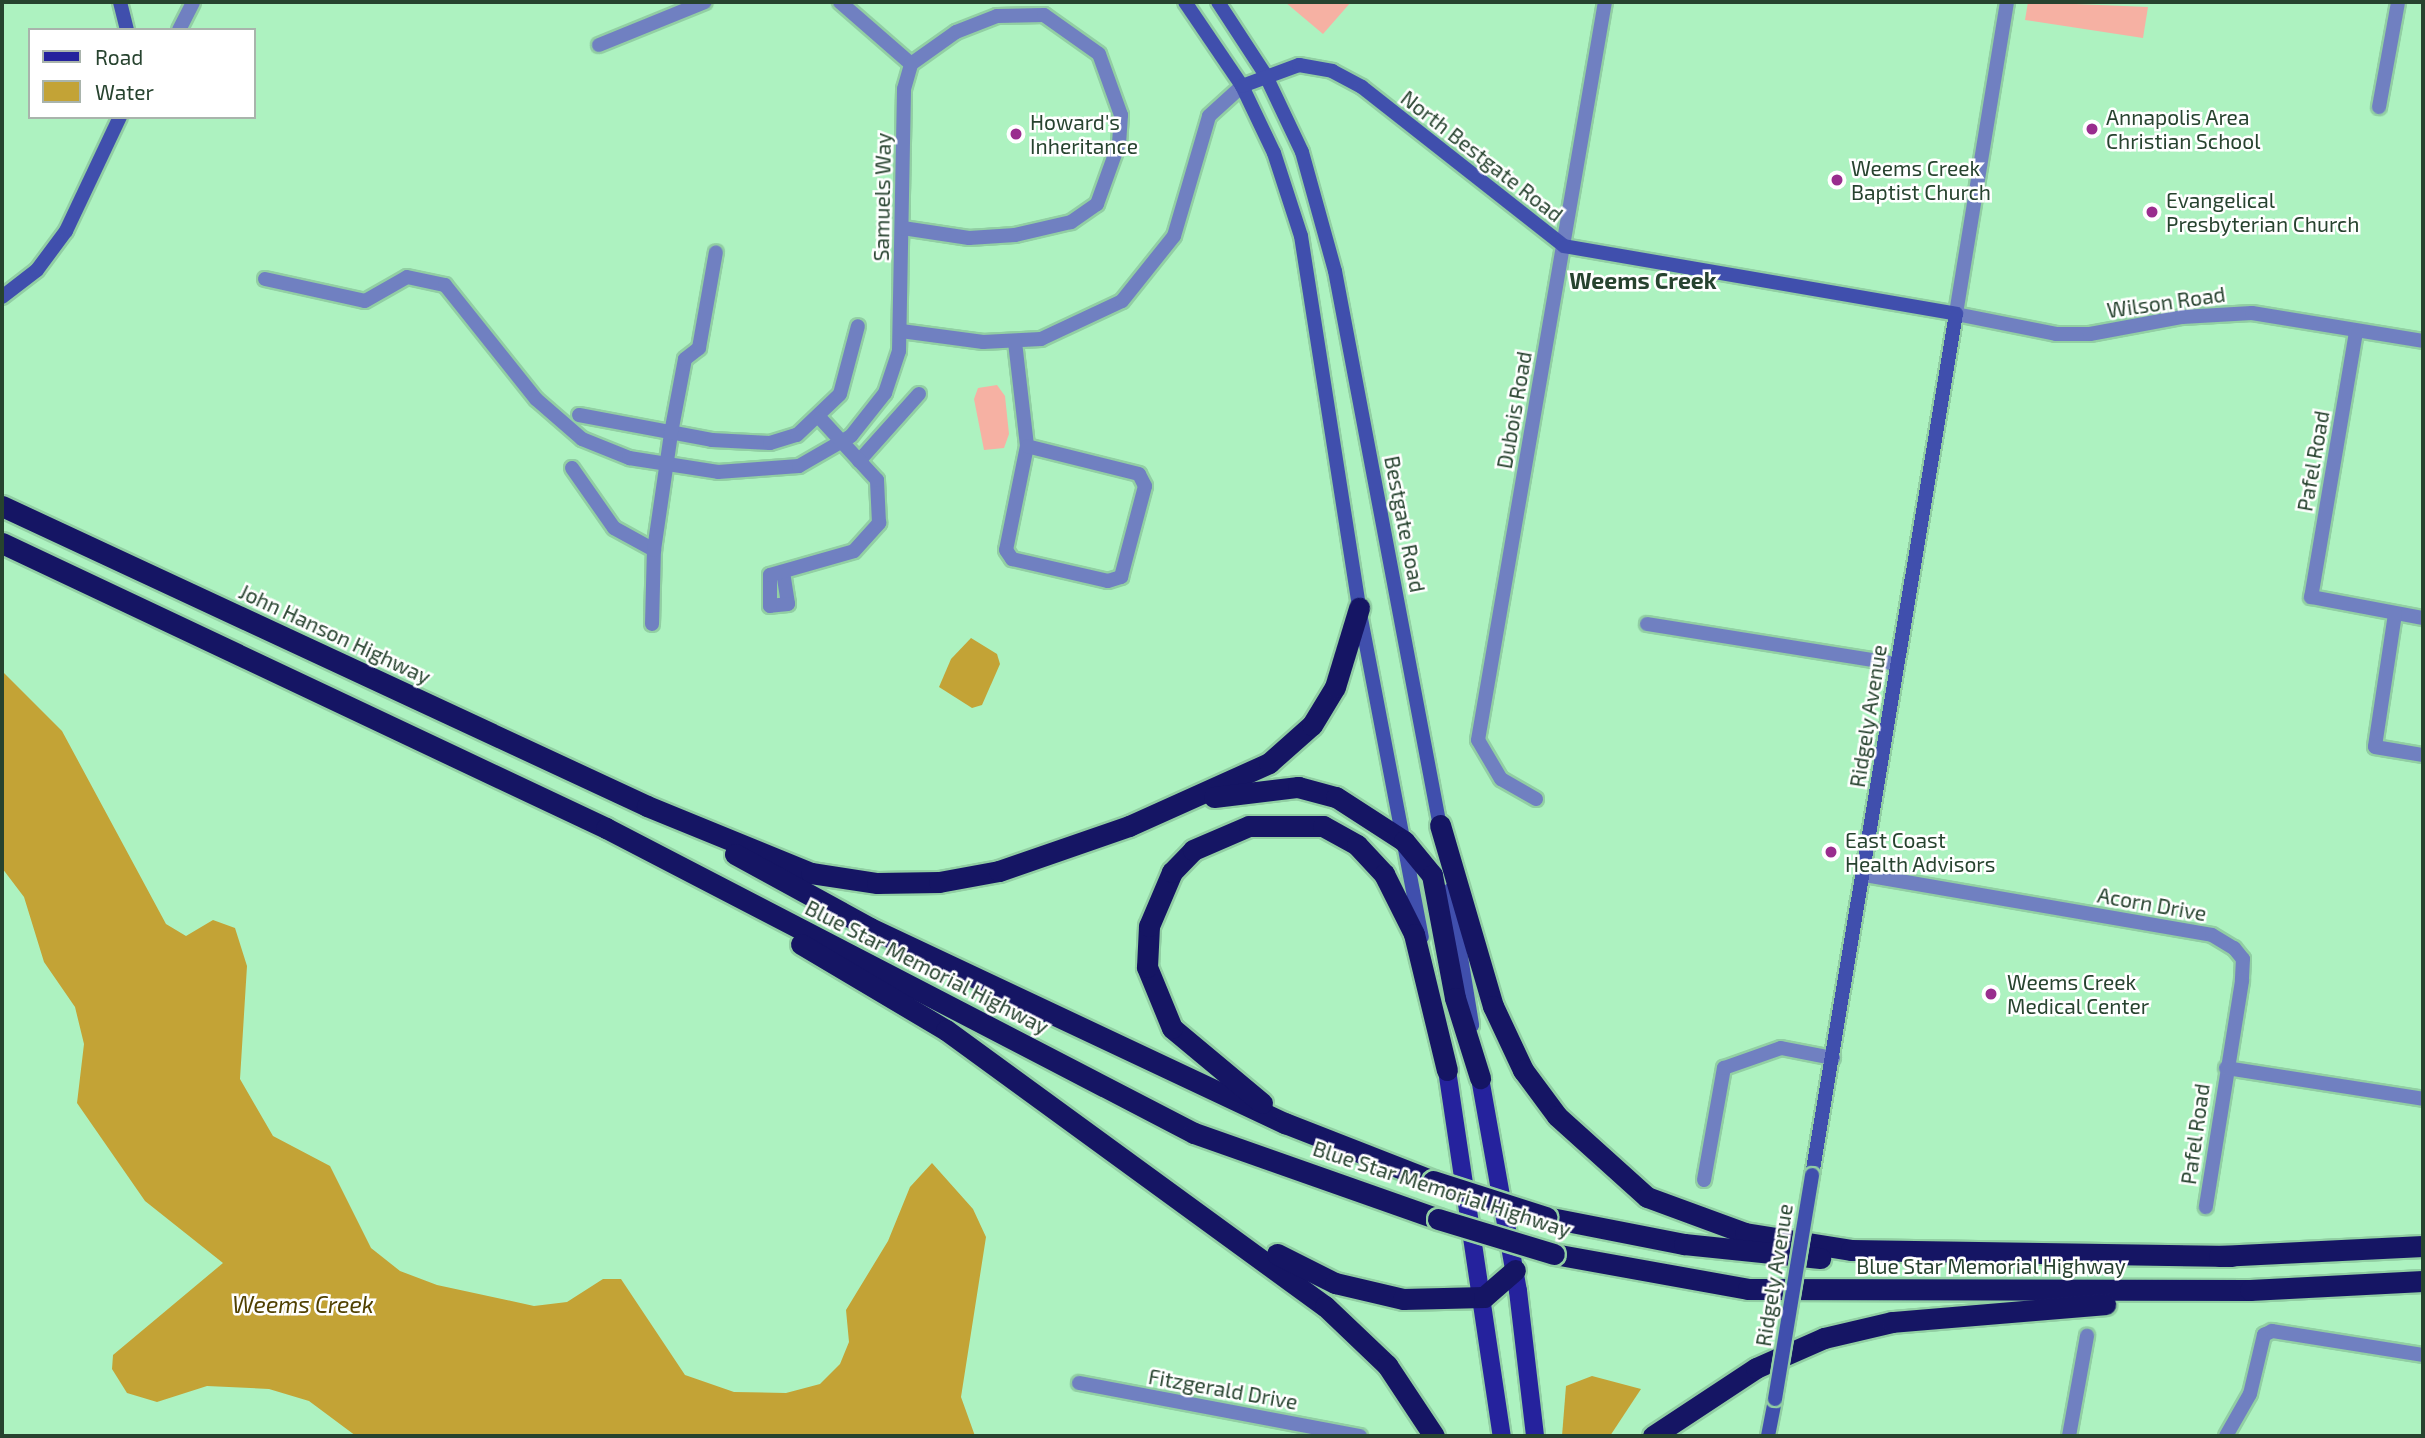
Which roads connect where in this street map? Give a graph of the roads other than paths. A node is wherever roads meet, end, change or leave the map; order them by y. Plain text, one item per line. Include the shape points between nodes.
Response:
1 (120, 2) edge
2 (193, 2) edge
3 (705, 2) edge
4 (840, 2) edge
5 (1185, 2) edge
6 (1218, 2) edge
7 (1605, 2) edge
8 (2007, 2) edge
9 (2398, 2) edge
10 (126, 28) edge
11 (179, 28) edge
12 (599, 45) dead end
13 (911, 64) junction
14 (1265, 74) junction
15 (1242, 86) junction
16 (2379, 107) dead end
17 (119, 119) edge
18 (903, 228) junction
19 (1564, 246) junction
20 (716, 253) dead end
21 (265, 279) dead end
22 (2, 297) edge
23 (1956, 314) junction
24 (858, 326) dead end
25 (901, 331) junction
26 (2356, 332) junction
27 (2423, 341) edge
28 (1015, 342) junction
29 (919, 394) dead end
30 (579, 415) dead end
31 (821, 419) junction
32 (671, 433) junction
33 (842, 442) junction
34 (1027, 446) junction
35 (859, 461) junction
36 (668, 464) junction
37 (572, 468) dead end
38 (2, 506) edge
39 (2, 543) edge
40 (654, 550) junction
41 (783, 572) dead end
42 (1359, 608) junction
43 (2395, 614) junction
44 (2423, 618) edge
45 (652, 624) dead end
46 (1647, 624) dead end
47 (1896, 664) junction
48 (2423, 755) edge
49 (1536, 800) dead end
50 (1191, 801) junction
51 (647, 806) junction
52 (1440, 825) junction
53 (606, 828) junction
54 (1404, 841) junction
55 (1865, 875) junction
56 (1833, 1058) junction
57 (2226, 1068) junction
58 (1447, 1070) junction
59 (1480, 1078) junction
60 (2423, 1099) edge
61 (1285, 1123) junction
62 (1704, 1180) dead end
63 (1174, 1190) junction
64 (2206, 1207) dead end
65 (2423, 1246) edge
66 (2232, 1256) junction
67 (1515, 1270) junction
68 (2423, 1281) edge
69 (2250, 1290) junction
70 (1484, 1297) junction
71 (2087, 1336) dead end
72 (2423, 1355) edge
73 (1079, 1383) dead end
74 (1360, 1435) edge
75 (1654, 1435) edge
76 (1434, 1436) edge
77 (1502, 1436) edge
78 (1535, 1436) edge
79 (1768, 1436) edge
80 (2069, 1436) edge
81 (2226, 1436) edge

1 - 10 main road
2 - 11 street
3 - 12 street
4 - 13 street
5 - 15 main road
6 - 14 main road, Bestgate Road
7 - 19 street, Dubois Road
8 - 23 street, Ridgely Avenue
9 - 16 street
13 - 18 street, Samuels Way via 904,89
13 - 18 street via 956,32 997,16 1044,15 1099,54 1121,115 1106,191 1085,215 1015,235 969,238
14 - 15 main road, North Bestgate Road
14 - 19 main road, North Bestgate Road via 1299,65 1332,71 1362,87
14 - 52 main road, Bestgate Road via 1302,152 1335,271
15 - 28 street via 1217,105 1203,129 1187,204 1145,277 1085,324
15 - 42 main road via 1274,153 1301,236
17 - 22 main road via 66,231 37,270
18 - 25 street, Samuels Way
19 - 23 main road, North Bestgate Road
19 - 49 street, Dubois Road via 1478,740 1501,779
20 - 32 street via 699,348 685,359
21 - 36 street via 365,301 407,277 445,285 557,421 604,449
23 - 26 street, Wilson Road via 2056,334 2230,313
23 - 47 main road, Ridgely Avenue
24 - 31 street via 849,372
25 - 28 street
25 - 33 street, Samuels Way via 885,393
26 - 27 street, Wilson Road
26 - 43 street, Pafel Road via 2311,597
28 - 34 street
29 - 35 street
30 - 32 street
31 - 32 street via 770,443
31 - 33 street
32 - 36 street
33 - 35 street
33 - 36 street via 773,472
34 - 34 street via 1007,534 1012,559 1108,581 1121,577 1145,486 1139,474
35 - 41 street via 877,480 881,499 872,535 854,551
36 - 40 street
37 - 40 street via 614,528
38 - 51 highway, John Hanson Highway
39 - 53 highway
40 - 45 street
42 - 50 highway via 1335,687 1312,725 1269,763
42 - 54 main road
43 - 44 street
43 - 48 street via 2375,747
46 - 47 street
47 - 55 main road, Ridgely Avenue
50 - 51 highway via 999,871 939,882 877,883 811,873
50 - 54 highway via 1297,787 1336,797
51 - 61 highway, Blue Star Memorial Highway via 870,928
52 - 59 main road, Bestgate Road
52 - 66 highway via 1493,1006 1523,1069 1557,1116 1647,1197 1745,1233 1851,1250
53 - 63 highway via 946,1030
53 - 69 highway, Blue Star Memorial Highway, bridge via 1194,1133 1438,1219 1553,1254 1748,1289
54 - 58 main road
54 - 59 highway via 1432,874 1455,998
55 - 56 main road, Ridgely Avenue
55 - 57 street, Acorn Drive via 2223,940 2243,959
56 - 62 street via 1781,1048 1724,1068
56 - 79 main road, Ridgely Avenue, bridge
57 - 60 street
57 - 64 street, Pafel Road
58 - 61 highway via 1414,934 1384,874 1357,845 1323,827 1249,825 1193,850 1172,872 1149,926 1147,967 1172,1028
58 - 70 main road
59 - 67 main road
61 - 66 highway, Blue Star Memorial Highway, bridge via 1433,1181 1546,1217 1684,1244 1877,1263 2042,1265
63 - 70 highway via 1335,1283 1403,1299
63 - 76 highway via 1362,1337 1410,1395
65 - 66 highway, Blue Star Memorial Highway
67 - 70 highway
67 - 78 main road
68 - 69 highway, Blue Star Memorial Highway
69 - 75 highway via 1892,1322 1786,1352
70 - 77 main road
71 - 80 street
72 - 81 street via 2272,1331 2264,1335 2250,1394
73 - 74 street, Fitzgerald Drive

